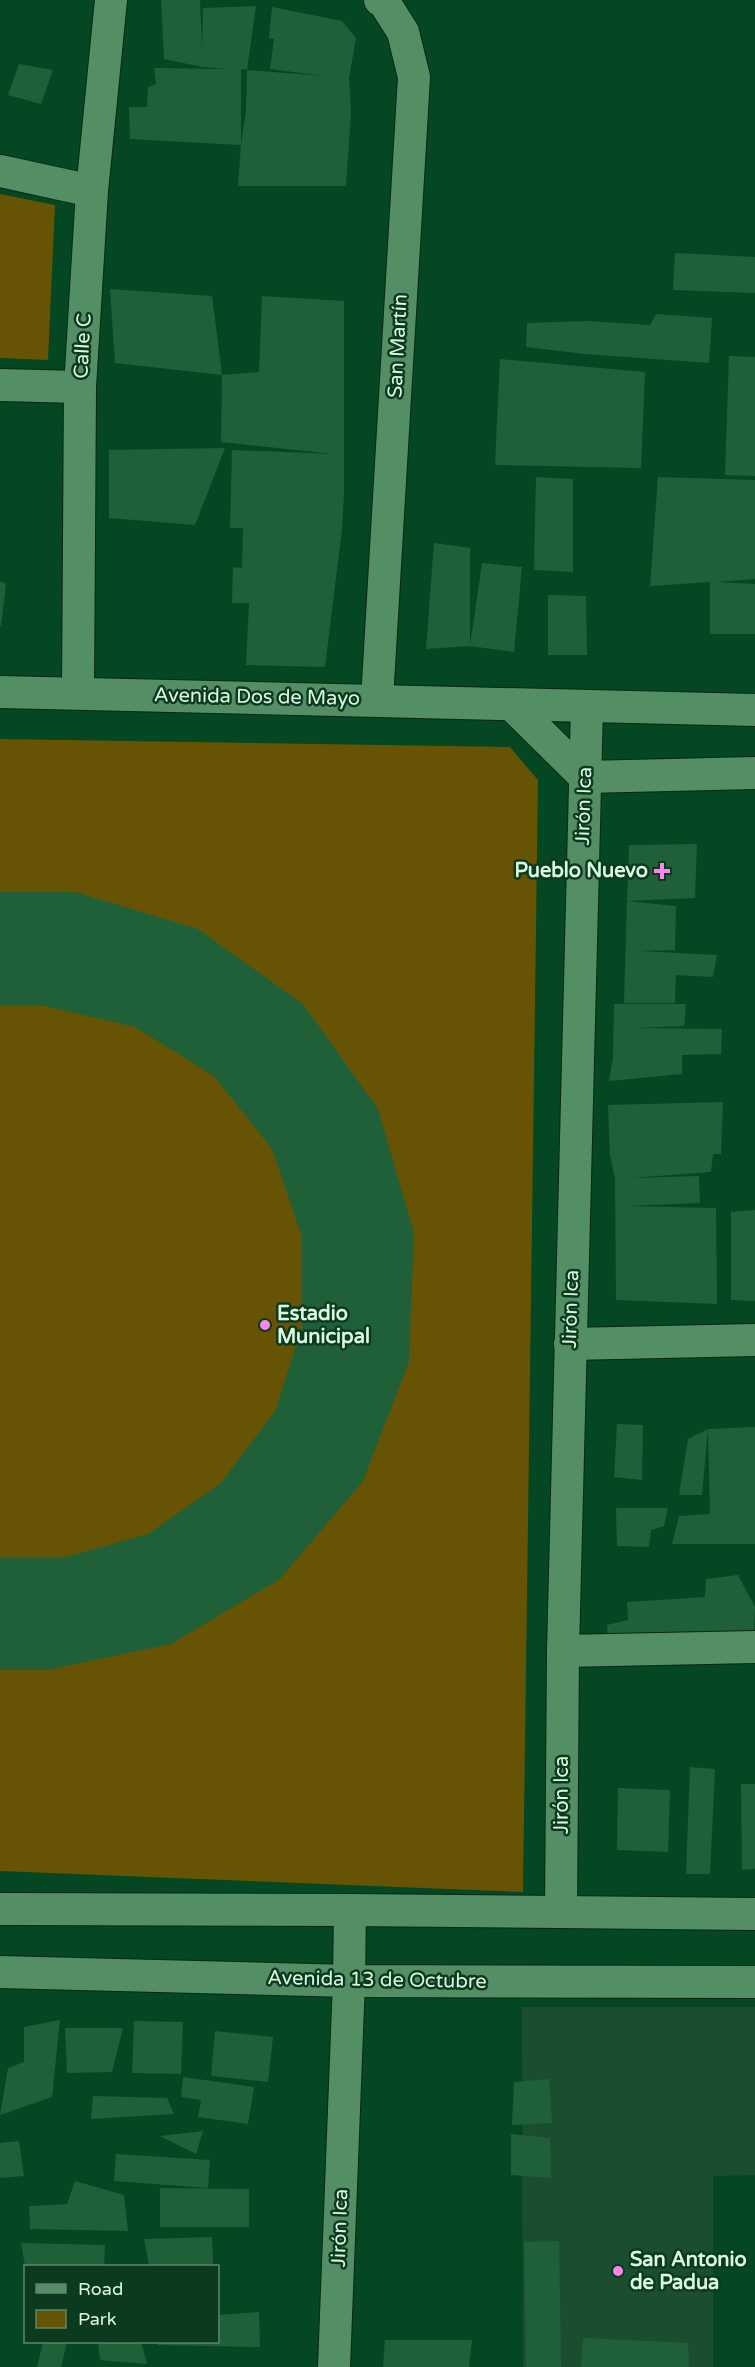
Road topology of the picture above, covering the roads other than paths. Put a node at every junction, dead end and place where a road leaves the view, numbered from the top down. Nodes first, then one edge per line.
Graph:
1 (111, 0) edge
2 (380, 0) edge
3 (0, 171) edge
4 (92, 191) junction
5 (0, 385) edge
6 (80, 387) junction
7 (0, 692) edge
8 (78, 692) junction
9 (377, 700) junction
10 (513, 705) junction
11 (587, 707) junction
12 (755, 710) edge
13 (755, 773) edge
14 (585, 777) junction
15 (755, 1340) edge
16 (570, 1344) junction
17 (755, 1647) edge
18 (563, 1651) junction
19 (0, 1909) edge
20 (350, 1910) junction
21 (561, 1912) junction
22 (755, 1914) edge
23 (0, 1972) edge
24 (350, 1982) junction
25 (755, 1982) edge
26 (334, 2367) edge

1 - 4 street, Calle C
2 - 9 street, San Martín
3 - 4 street
4 - 6 street, Calle C
5 - 6 street
6 - 8 street, Calle C
7 - 8 street, Avenida Dos de Mayo
8 - 9 street, Avenida Dos de Mayo
9 - 10 street, Avenida Dos de Mayo
10 - 11 street, Avenida Dos de Mayo
10 - 14 street
11 - 12 street, Avenida Dos de Mayo
11 - 14 street, Jirón Ica
13 - 14 street
14 - 16 street, Jirón Ica
15 - 16 street
16 - 18 street, Jirón Ica
17 - 18 street
18 - 21 street, Jirón Ica
19 - 20 street
20 - 21 street
20 - 24 street, Jirón Ica
21 - 22 street
23 - 24 street, Avenida 13 de Octubre
24 - 25 street, Avenida 13 de Octubre
24 - 26 street, Jirón Ica

